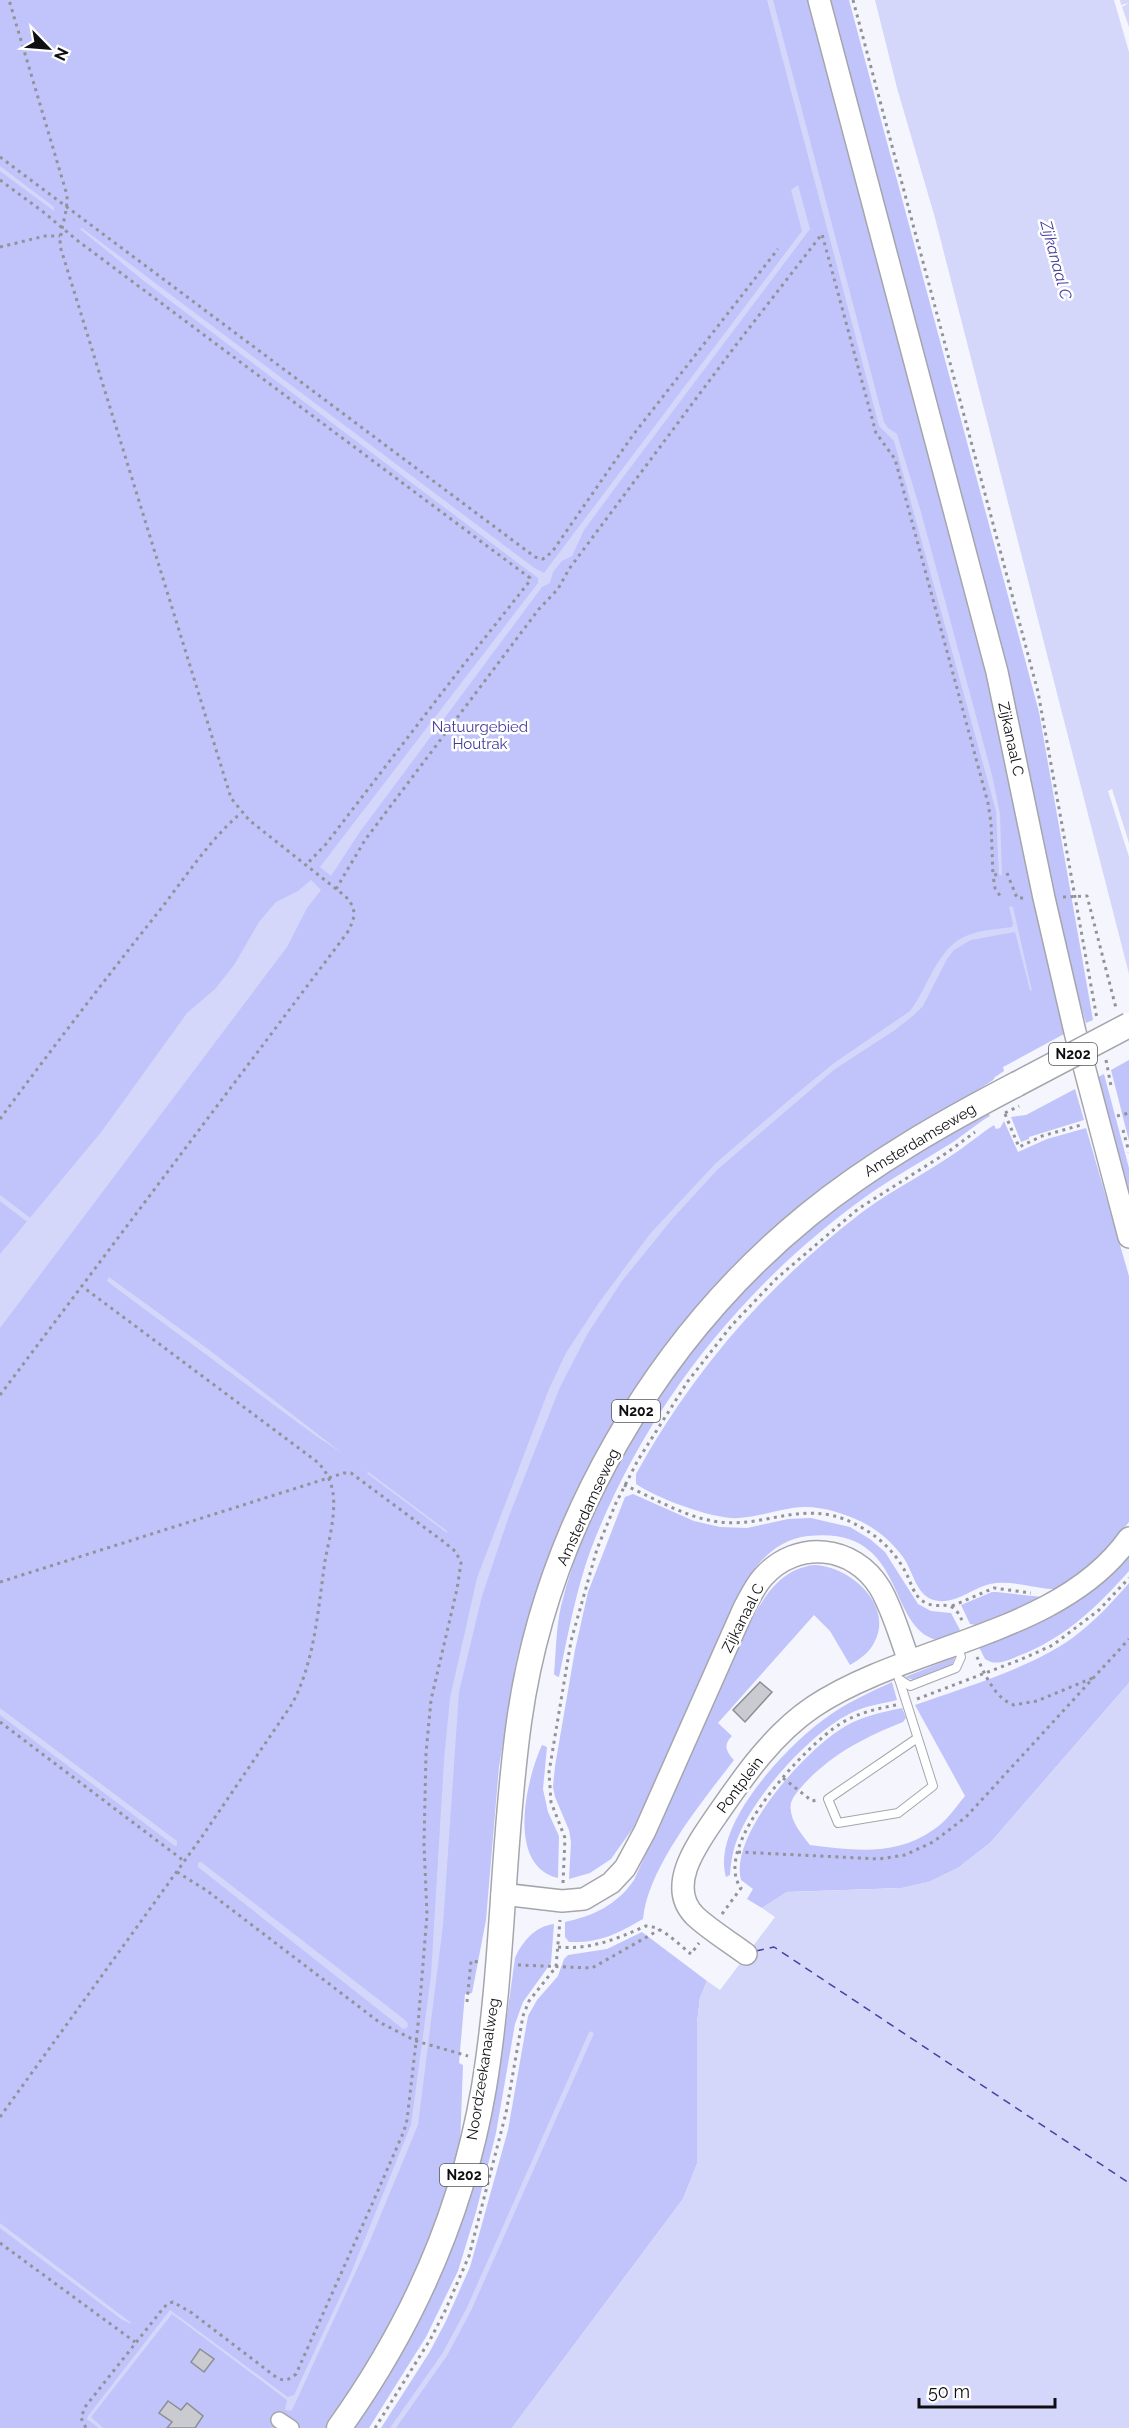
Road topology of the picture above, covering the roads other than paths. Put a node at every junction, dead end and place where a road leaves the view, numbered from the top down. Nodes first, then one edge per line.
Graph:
1 (819, 0) edge
2 (1123, 1018) edge
3 (1129, 1237) edge
4 (1129, 1538) edge
5 (963, 1642) junction
6 (909, 1661) junction
7 (916, 1739) junction
8 (502, 1894) junction
9 (746, 1954) dead end
10 (339, 2428) edge

1 - 3 street, Zijkanaal C
2 - 8 main road, Amsterdamseweg / N202, bridge
4 - 5 street
5 - 6 street
5 - 7 lane
6 - 8 street, Zijkanaal C
6 - 9 street, Pontplein
7 - 7 lane
8 - 10 main road, Noordzeekanaalweg / N202

